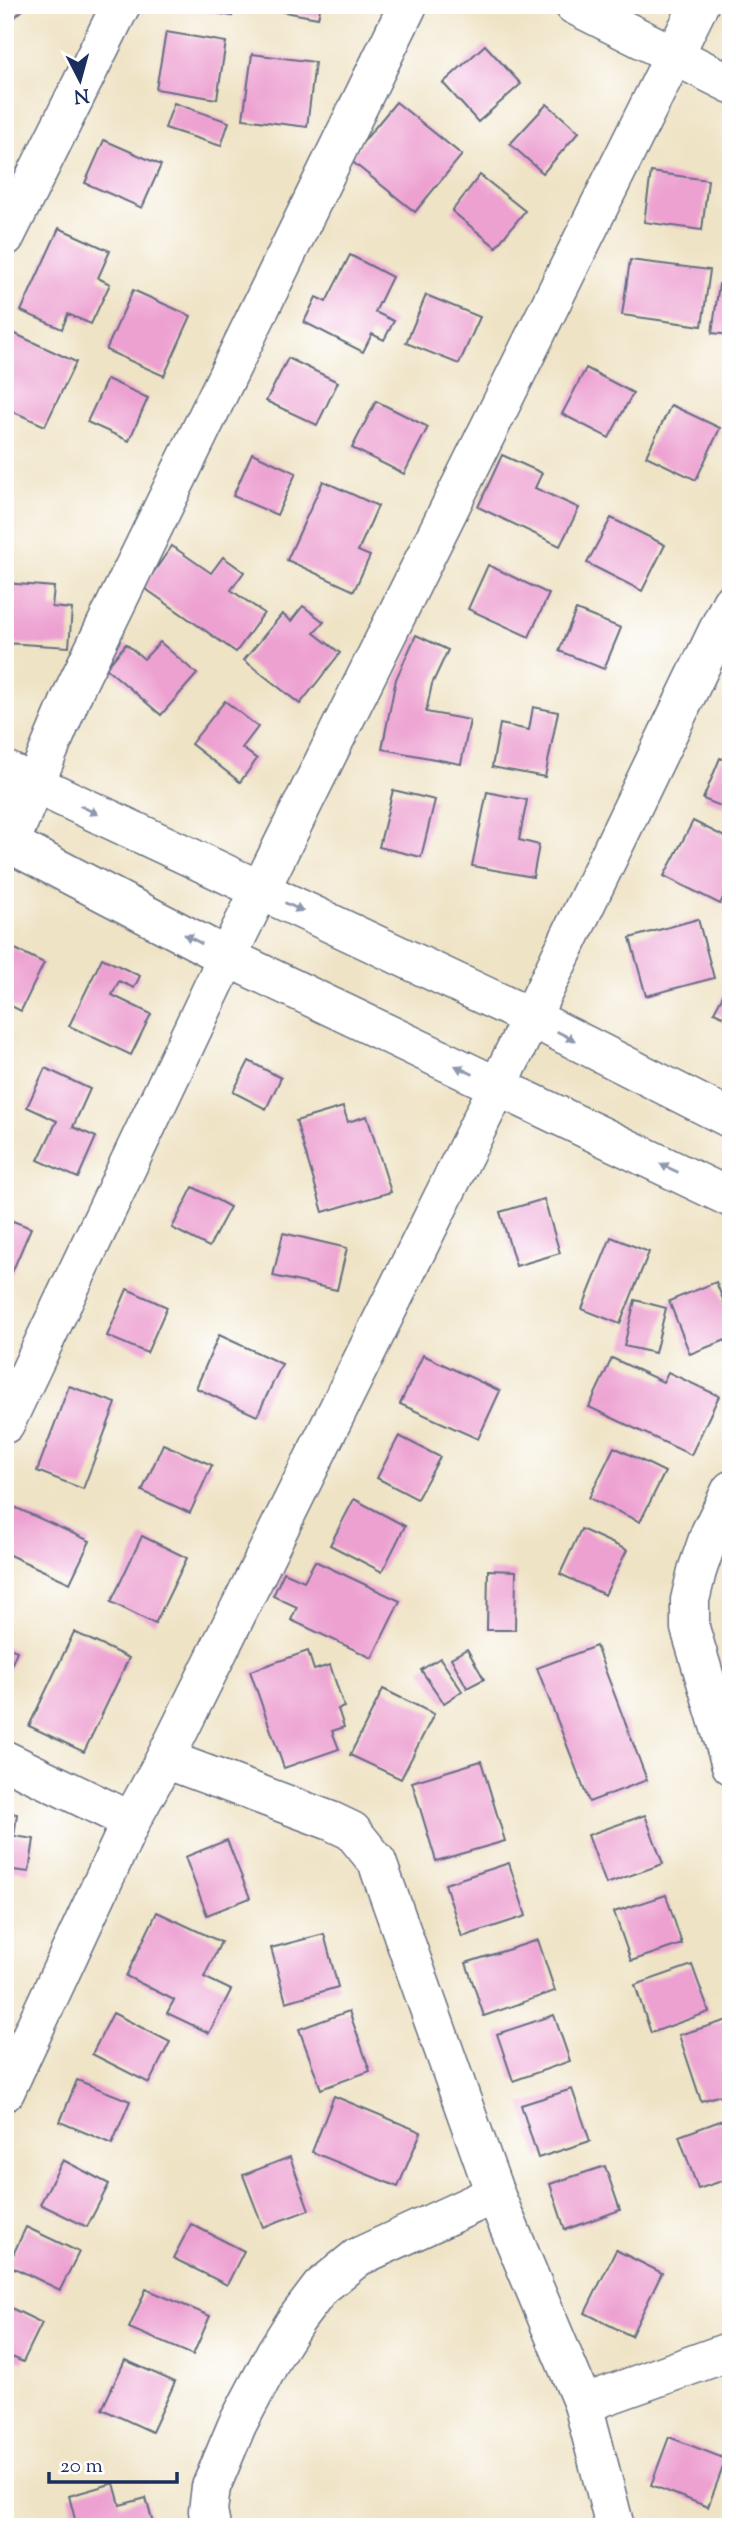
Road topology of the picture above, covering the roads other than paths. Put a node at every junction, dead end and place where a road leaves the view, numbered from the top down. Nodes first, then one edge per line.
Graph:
1 (121, 5) edge
2 (408, 5) edge
3 (574, 5) edge
4 (699, 5) edge
5 (675, 56) junction
6 (731, 83) edge
7 (5, 237) edge
8 (731, 603) edge
9 (20, 776) edge
10 (8, 842) edge
11 (260, 891) junction
12 (227, 957) junction
13 (530, 1017) junction
14 (498, 1086) junction
15 (731, 1119) edge
16 (731, 1198) edge
17 (5, 1424) edge
18 (731, 1490) edge
19 (165, 1759) junction
20 (5, 1760) edge
21 (731, 1765) edge
22 (131, 1821) junction
23 (5, 2092) edge
24 (495, 2194) junction
25 (731, 2351) edge
26 (583, 2404) junction
27 (211, 2527) edge
28 (615, 2527) edge

1 - 7 street
2 - 9 street
3 - 5 street
4 - 5 street
5 - 6 street
5 - 11 street
8 - 13 street
9 - 10 street
9 -> 11 street
12 -> 10 street
11 - 12 street
11 -> 13 street
14 -> 12 street
12 - 17 street
13 - 14 street
13 -> 15 street
16 -> 14 street
14 - 19 street
18 - 21 street
19 - 22 street
19 - 24 street
20 - 22 street
22 - 23 street
24 - 26 street
24 - 27 street
25 - 26 street
26 - 28 street

